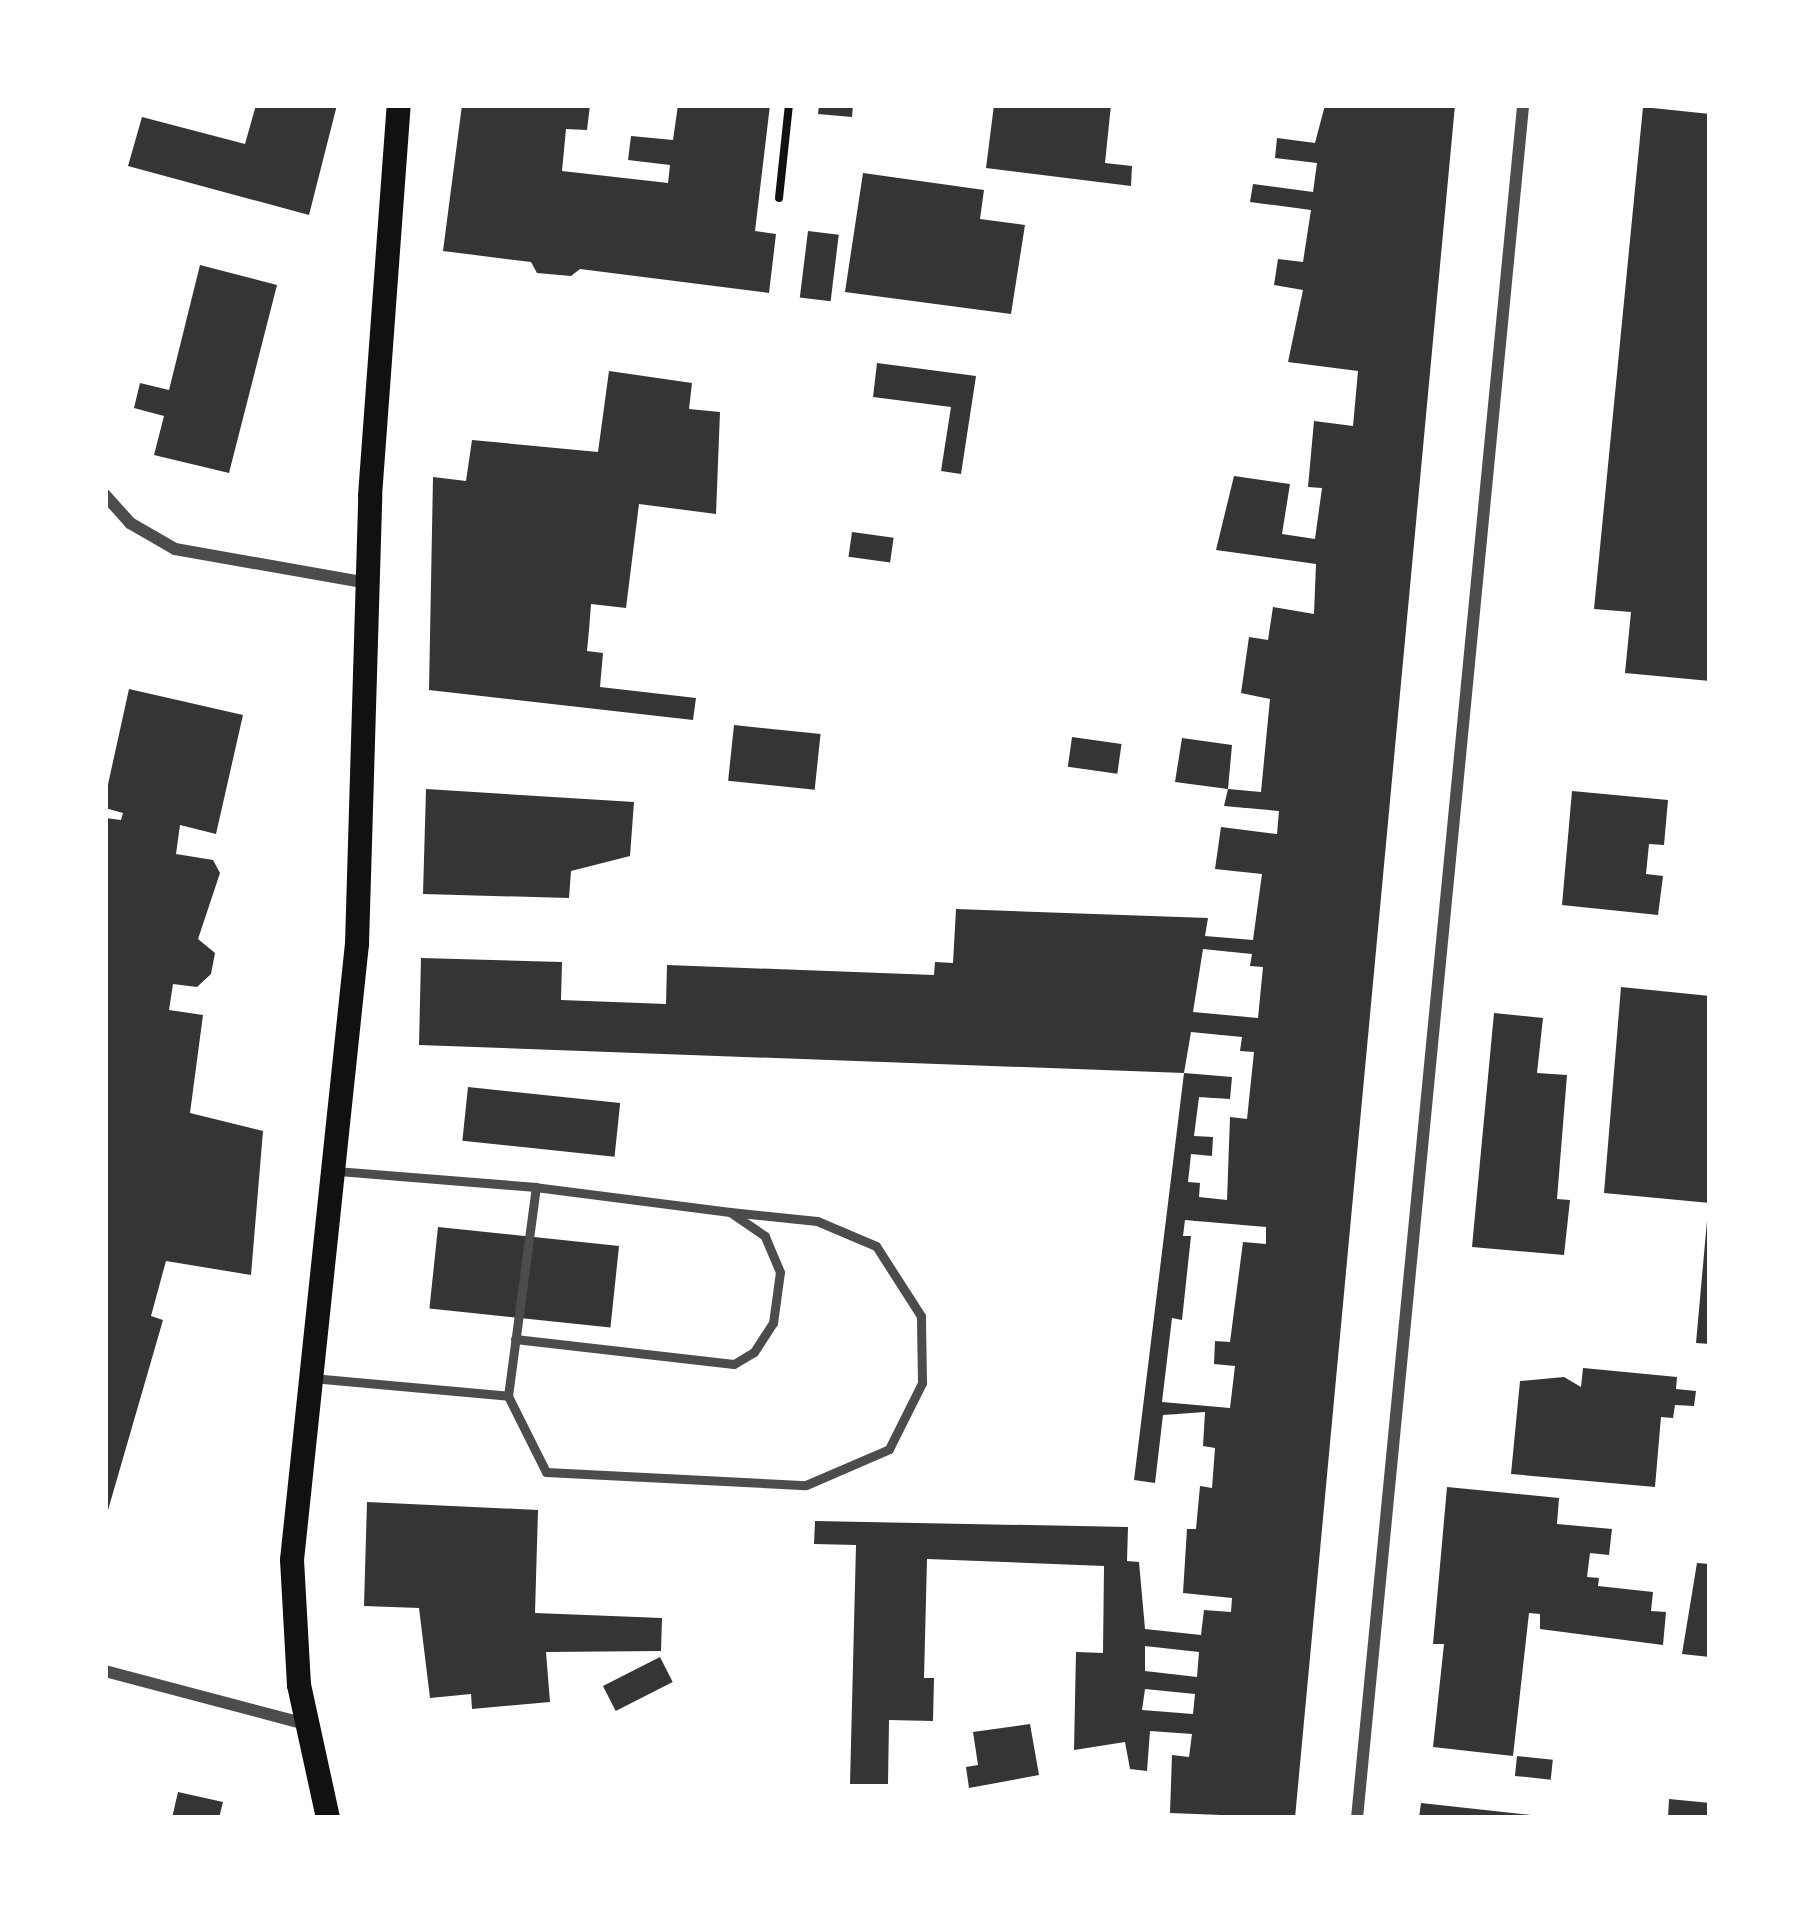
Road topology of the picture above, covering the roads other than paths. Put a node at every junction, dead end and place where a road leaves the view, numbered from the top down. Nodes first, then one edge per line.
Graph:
1 (399, 105) edge
2 (1523, 105) edge
3 (105, 495) edge
4 (367, 583) junction
5 (336, 1171) junction
6 (536, 1186) junction
7 (730, 1212) junction
8 (515, 1339) junction
9 (311, 1378) junction
10 (508, 1396) junction
11 (105, 1671) edge
12 (306, 1724) junction
13 (328, 1818) edge
14 (1358, 1818) edge

1 - 4 main road
2 - 14 street
3 - 4 street
4 - 5 main road
5 - 6 lane
5 - 9 main road
6 - 7 lane
6 - 8 lane
7 - 8 lane
7 - 10 lane
8 - 10 lane
9 - 10 lane
9 - 12 main road
11 - 12 street
12 - 13 main road

